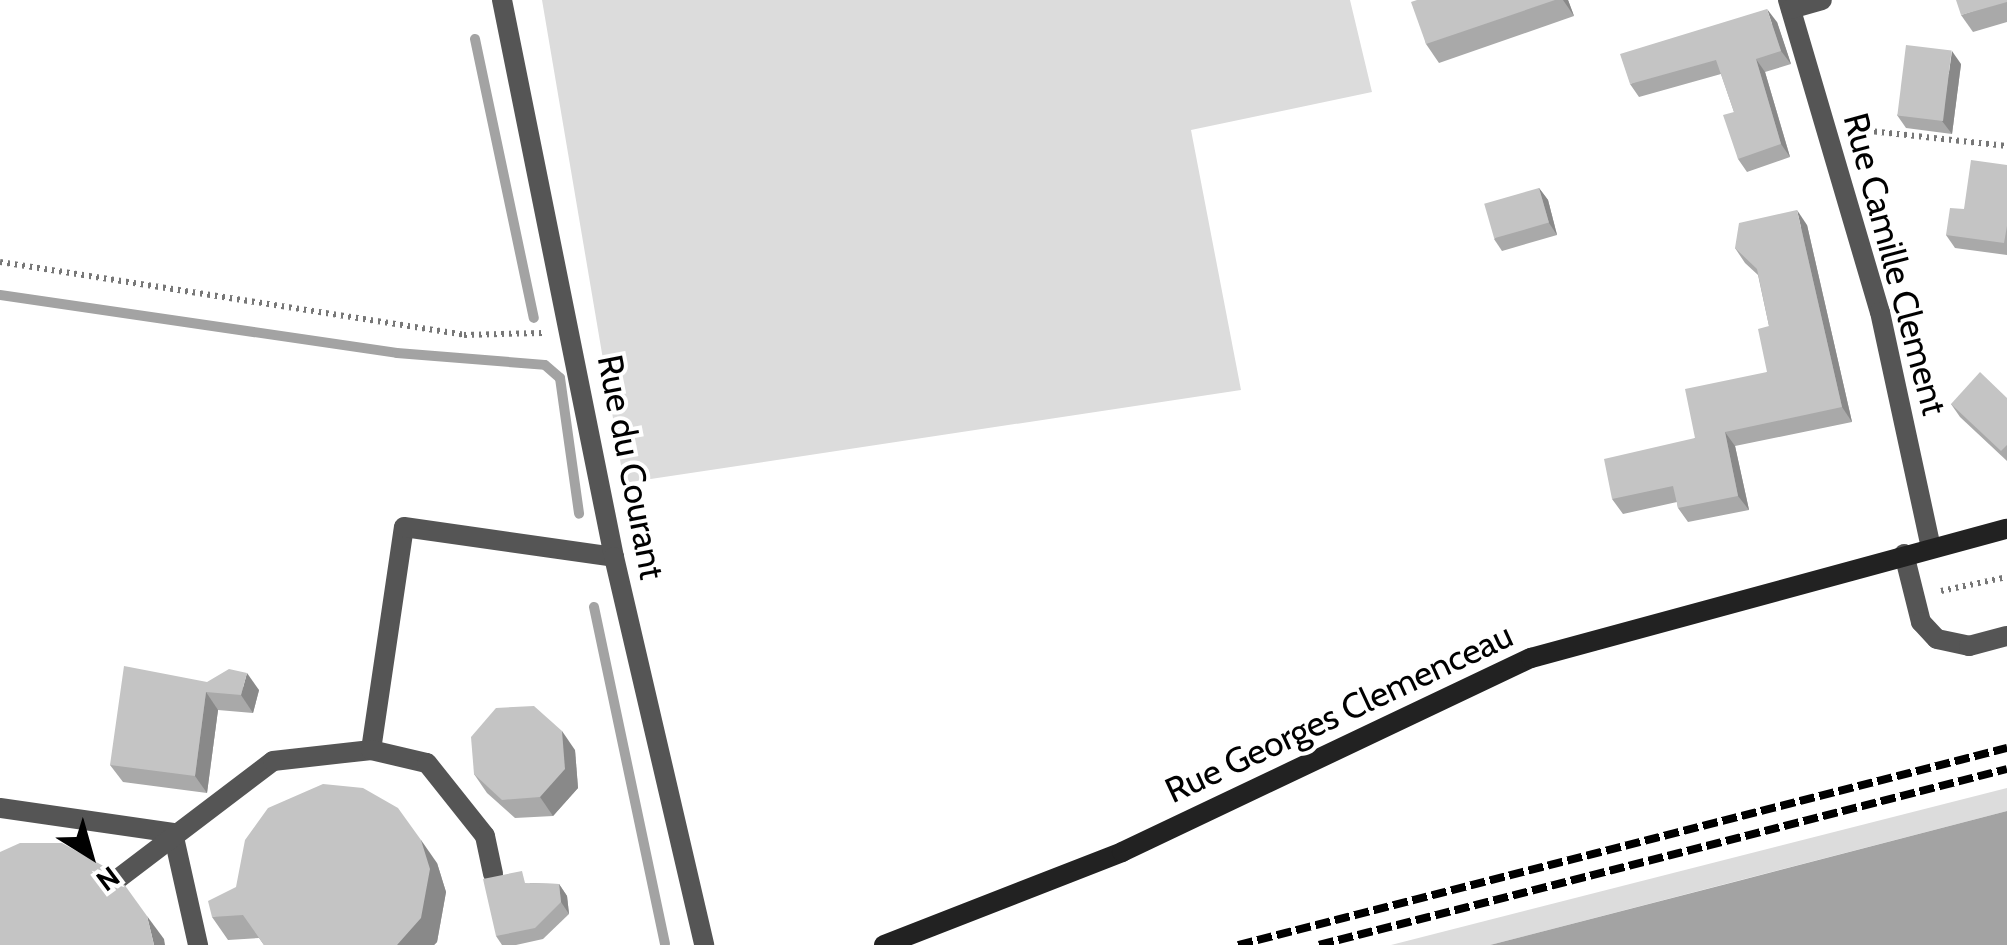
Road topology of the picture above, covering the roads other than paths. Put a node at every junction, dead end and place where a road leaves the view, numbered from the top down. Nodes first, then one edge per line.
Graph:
1 (502, 0) edge
2 (1822, 0) edge
3 (1789, 4) edge
4 (2007, 529) edge
5 (1930, 547) junction
6 (1904, 554) junction
7 (614, 557) junction
8 (2007, 636) edge
9 (371, 750) junction
10 (0, 808) edge
11 (173, 833) junction
12 (493, 874) edge
13 (118, 878) edge
14 (198, 945) edge
15 (704, 945) edge
16 (884, 945) edge

1 - 7 street, Rue du Courant
2 - 3 street
3 - 5 street, Rue Camille Clement
4 - 5 street, Rue Georges Clemenceau
5 - 6 street, Rue Georges Clemenceau
6 - 8 street
6 - 16 street, Rue Georges Clemenceau
7 - 9 street
7 - 15 street, Rue du Courant
9 - 11 street
9 - 12 street
10 - 11 street
11 - 13 street
11 - 14 street

